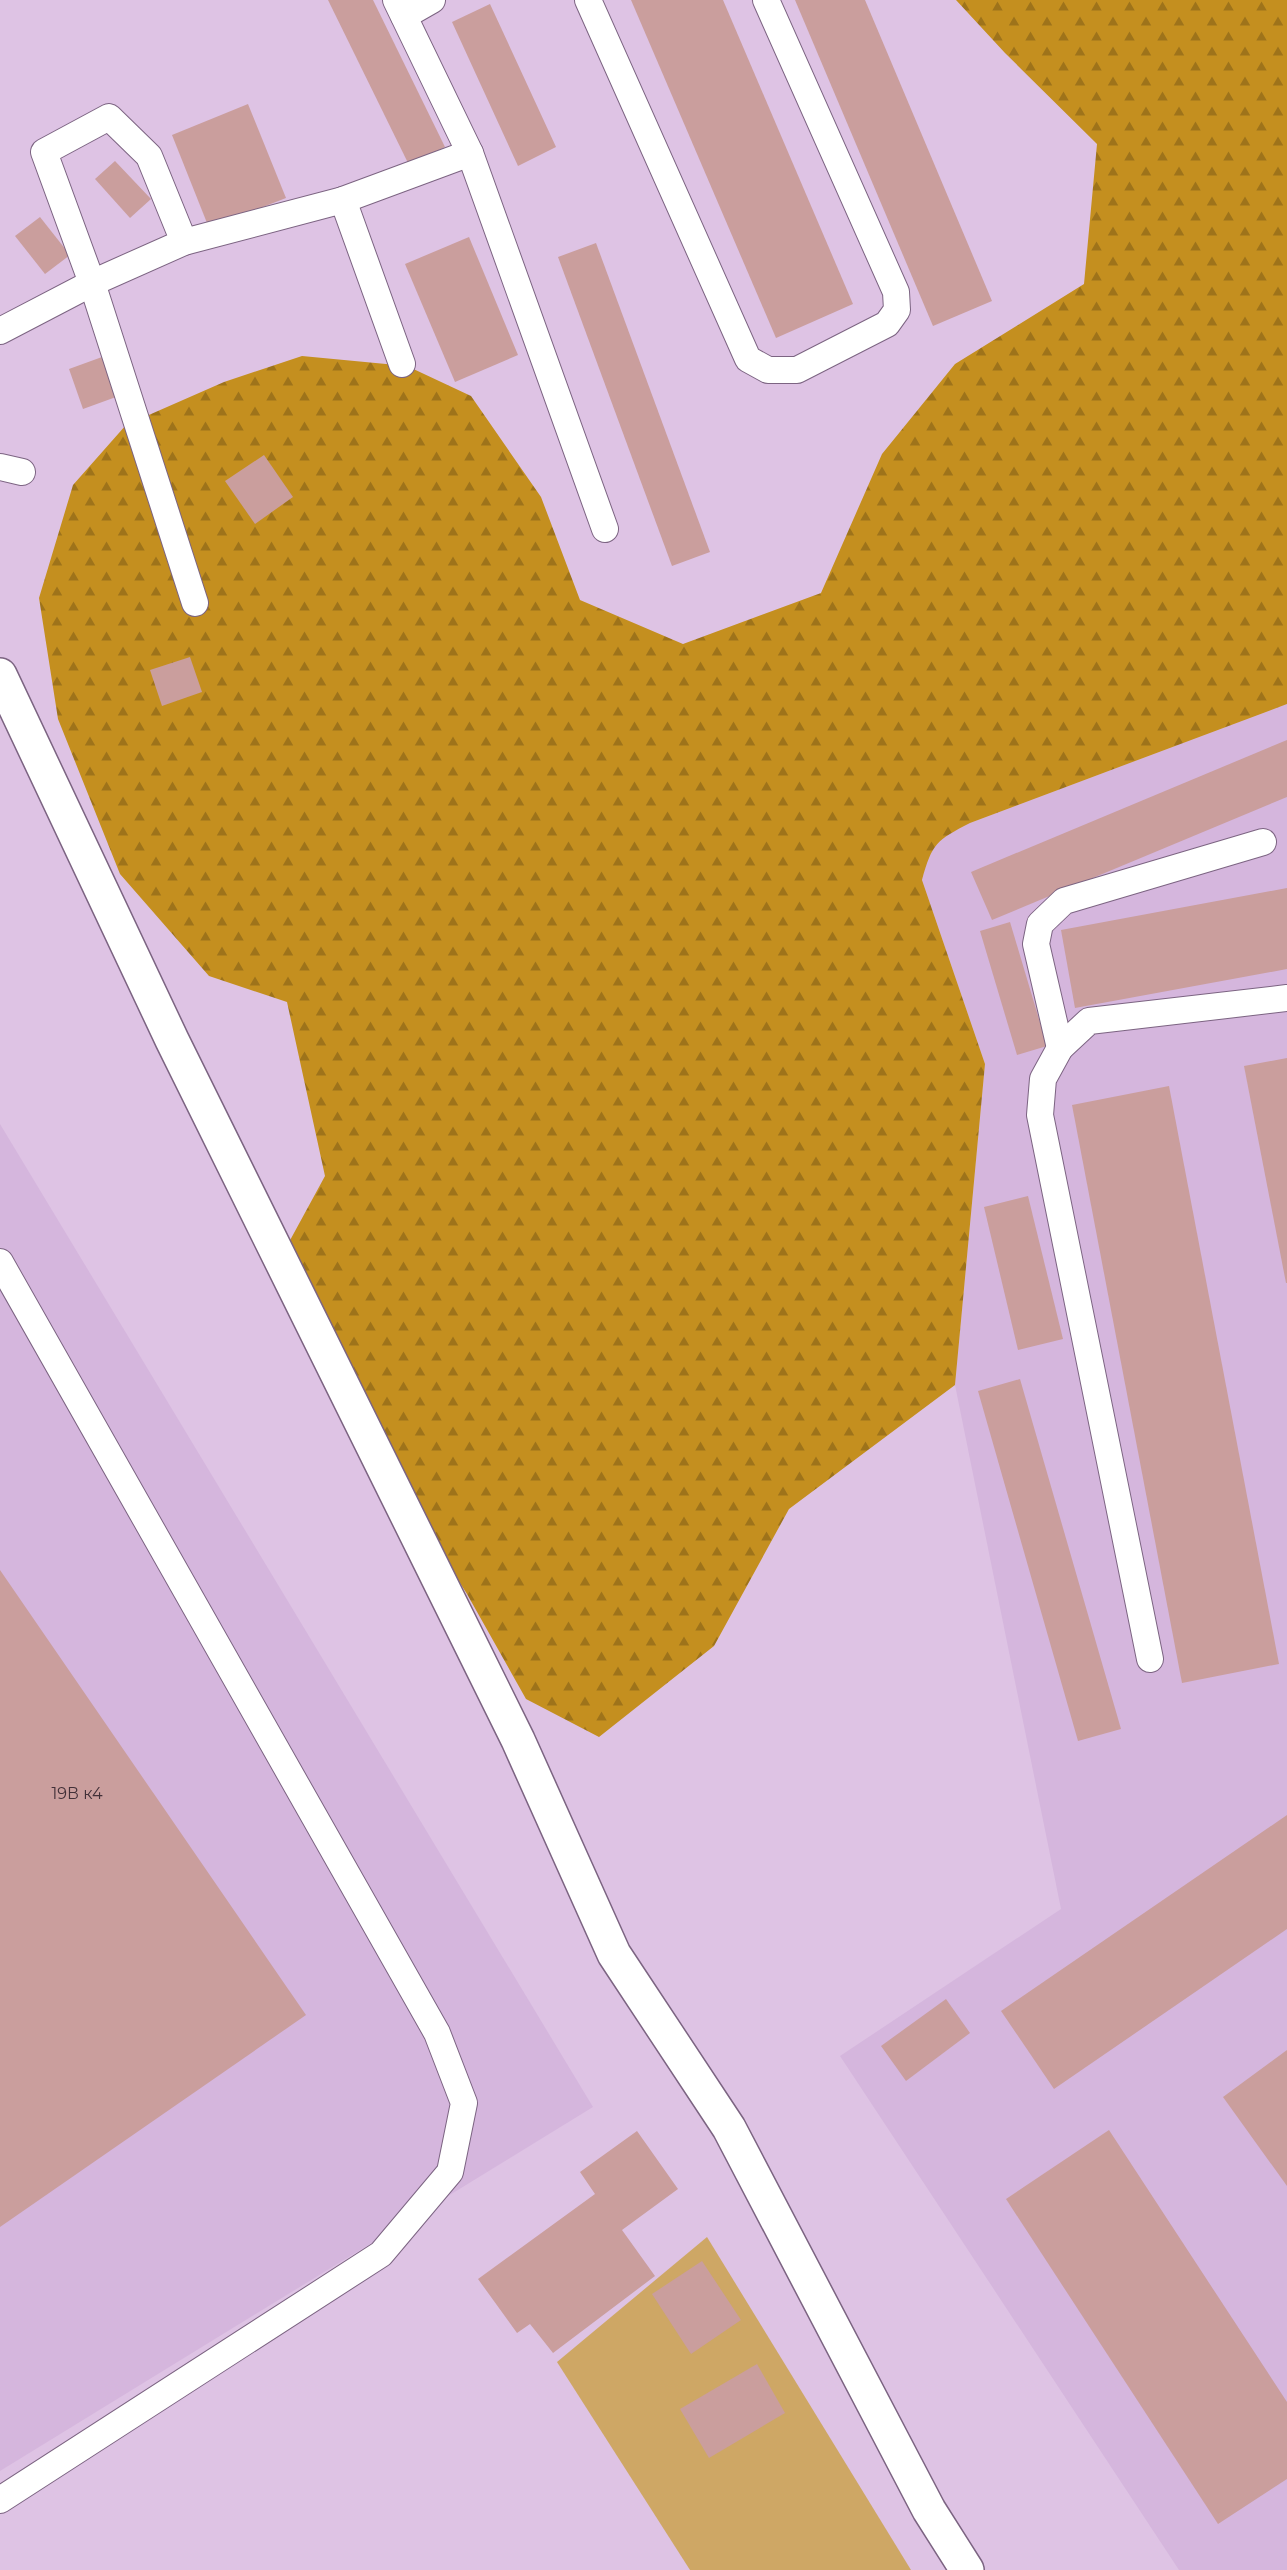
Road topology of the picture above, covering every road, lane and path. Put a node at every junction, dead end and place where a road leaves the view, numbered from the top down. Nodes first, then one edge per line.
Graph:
1 (432, 0) edge
2 (588, 0) edge
3 (766, 0) edge
4 (400, 8) edge
5 (471, 153) junction
6 (344, 200) junction
7 (184, 242) junction
8 (92, 283) junction
9 (0, 331) edge
10 (402, 364) dead end
11 (605, 529) dead end
12 (195, 603) dead end
13 (0, 675) edge
14 (1263, 842) dead end
15 (1287, 998) edge
16 (1060, 1048) junction
17 (0, 1262) edge
18 (1150, 1659) dead end
19 (0, 2500) edge
20 (967, 2570) edge

1 - 4 lane
2 - 3 lane
4 - 5 lane
5 - 6 lane
5 - 11 lane
6 - 7 lane
6 - 10 lane
7 - 8 lane
7 - 8 lane
8 - 9 lane
8 - 12 lane
13 - 20 street
14 - 16 lane
15 - 16 lane
16 - 18 lane
17 - 19 lane

